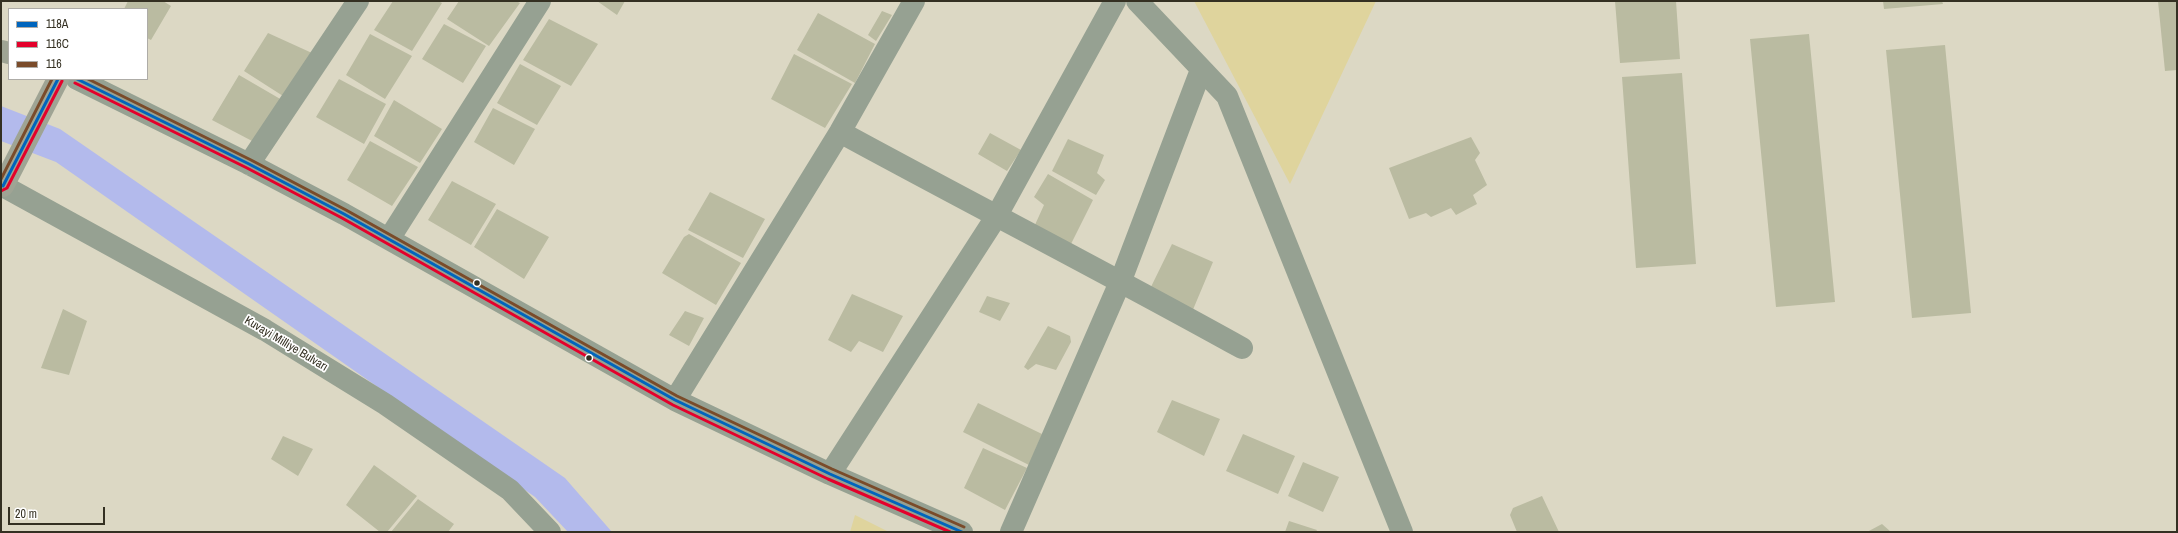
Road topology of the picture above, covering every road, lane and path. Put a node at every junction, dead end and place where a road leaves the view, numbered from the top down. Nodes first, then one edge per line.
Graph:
1 (358, 1) edge
2 (540, 1) edge
3 (914, 1) edge
4 (1115, 1) edge
5 (1137, 1) edge
6 (1201, 70) junction
7 (58, 80) edge
8 (79, 80) edge
9 (840, 132) junction
10 (249, 164) junction
11 (2, 185) edge
12 (996, 217) junction
13 (389, 239) junction
14 (1121, 280) junction
15 (1242, 348) dead end
16 (675, 400) junction
17 (830, 474) junction
18 (550, 532) edge
19 (962, 532) edge
20 (1011, 532) edge
21 (1402, 532) edge

1 - 10 street
2 - 13 street
3 - 9 street
4 - 12 street
5 - 6 street
6 - 14 street
6 - 21 street
7 - 11 main road
8 - 10 street
9 - 12 street
9 - 16 street
10 - 13 street
11 - 18 street, Kuvayi Milliye Bulvarı
12 - 14 street
12 - 17 street
13 - 16 street
14 - 15 street
14 - 20 street
16 - 17 street
17 - 19 street

